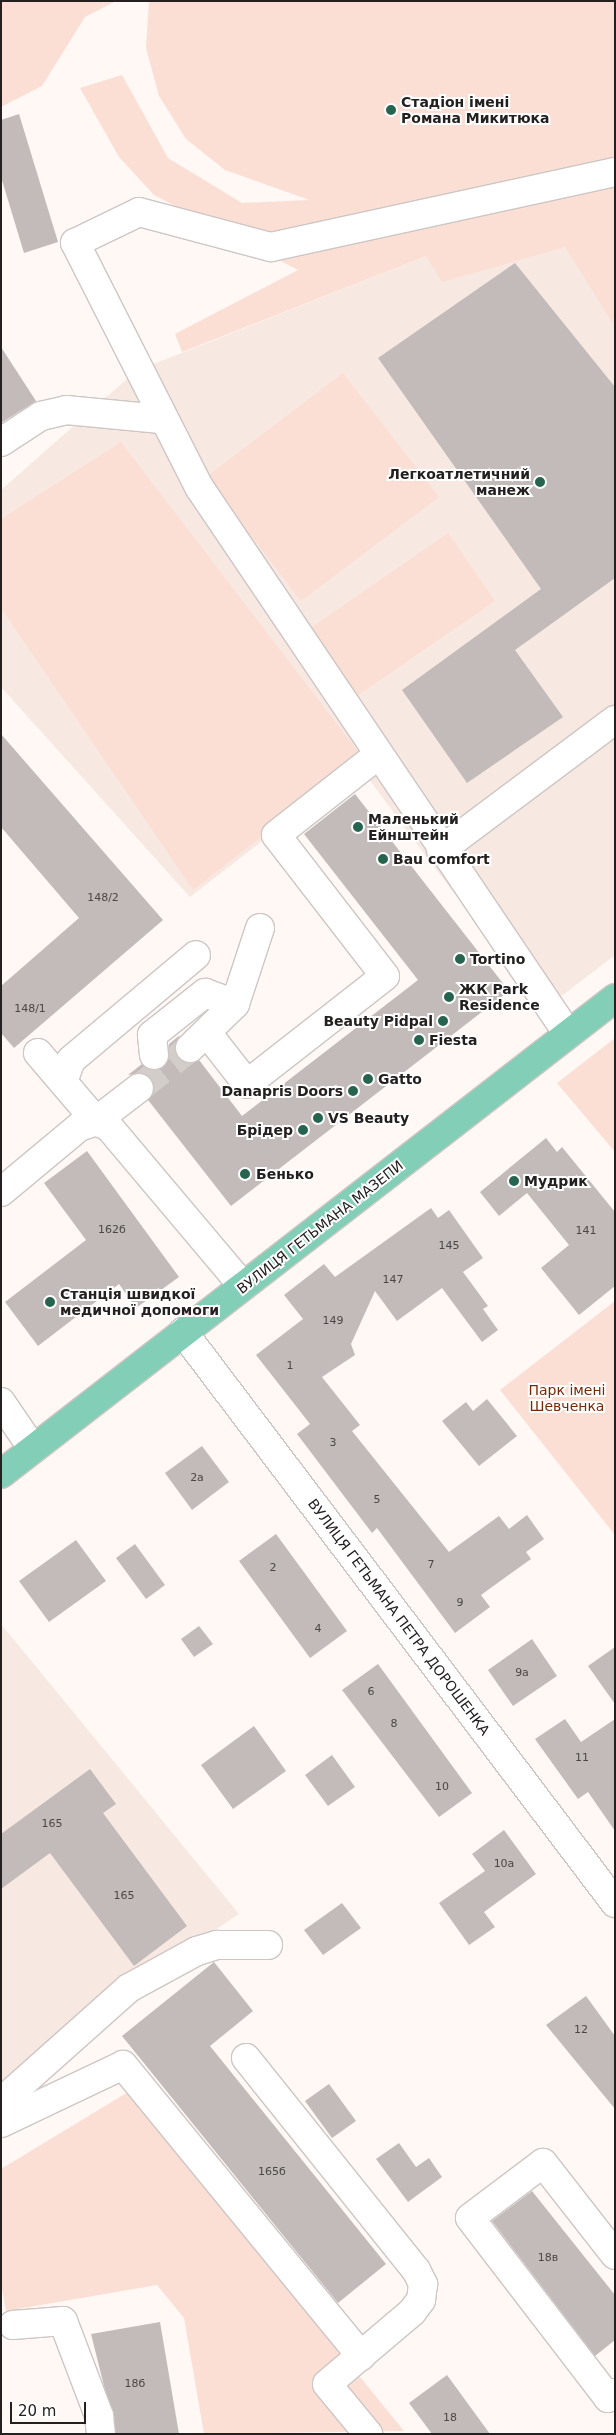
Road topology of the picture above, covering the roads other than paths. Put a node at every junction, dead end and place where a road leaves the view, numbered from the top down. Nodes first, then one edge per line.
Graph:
1 (615, 172) edge
2 (160, 419) junction
3 (1, 442) edge
4 (615, 720) edge
5 (378, 755) junction
6 (441, 850) junction
7 (260, 928) dead end
8 (196, 955) dead end
9 (615, 998) edge
10 (234, 1004) junction
11 (568, 1034) junction
12 (38, 1053) dead end
13 (154, 1055) dead end
14 (63, 1082) junction
15 (139, 1088) tunnel mouth
16 (96, 1121) junction
17 (1, 1192) edge
18 (243, 1286) junction
19 (183, 1332) junction
20 (1, 1402) edge
21 (32, 1449) junction
22 (1, 1474) edge
23 (615, 1903) edge
24 (268, 1945) dead end
25 (246, 2058) dead end
26 (1, 2102) edge
27 (1, 2123) edge
28 (615, 2255) edge
29 (13, 2325) dead end
30 (361, 2356) junction
31 (613, 2399) edge
32 (101, 2434) edge
33 (368, 2434) edge

1 - 2 street
2 - 3 street
2 - 5 street
4 - 6 street
5 - 6 street
5 - 10 street
6 - 11 street
7 - 10 street
8 - 14 street
9 - 11 main road, ВУЛИЦЯ ГЕТЬМАНА МАЗЕПИ
10 - 13 street
11 - 18 main road, ВУЛИЦЯ ГЕТЬМАНА МАЗЕПИ
12 - 14 street
14 - 16 street
15 - 16 street
16 - 17 street
16 - 18 street
18 - 19 main road, ВУЛИЦЯ ГЕТЬМАНА МАЗЕПИ
19 - 21 main road, ВУЛИЦЯ ГЕТЬМАНА МАЗЕПИ
19 - 23 street, ВУЛИЦЯ ГЕТЬМАНА ПЕТРА ДОРОШЕНКА
20 - 21 street
21 - 22 main road, ВУЛИЦЯ ГЕТЬМАНА МАЗЕПИ
24 - 26 street
25 - 30 street
27 - 30 street
28 - 31 street
29 - 32 street
30 - 33 street

